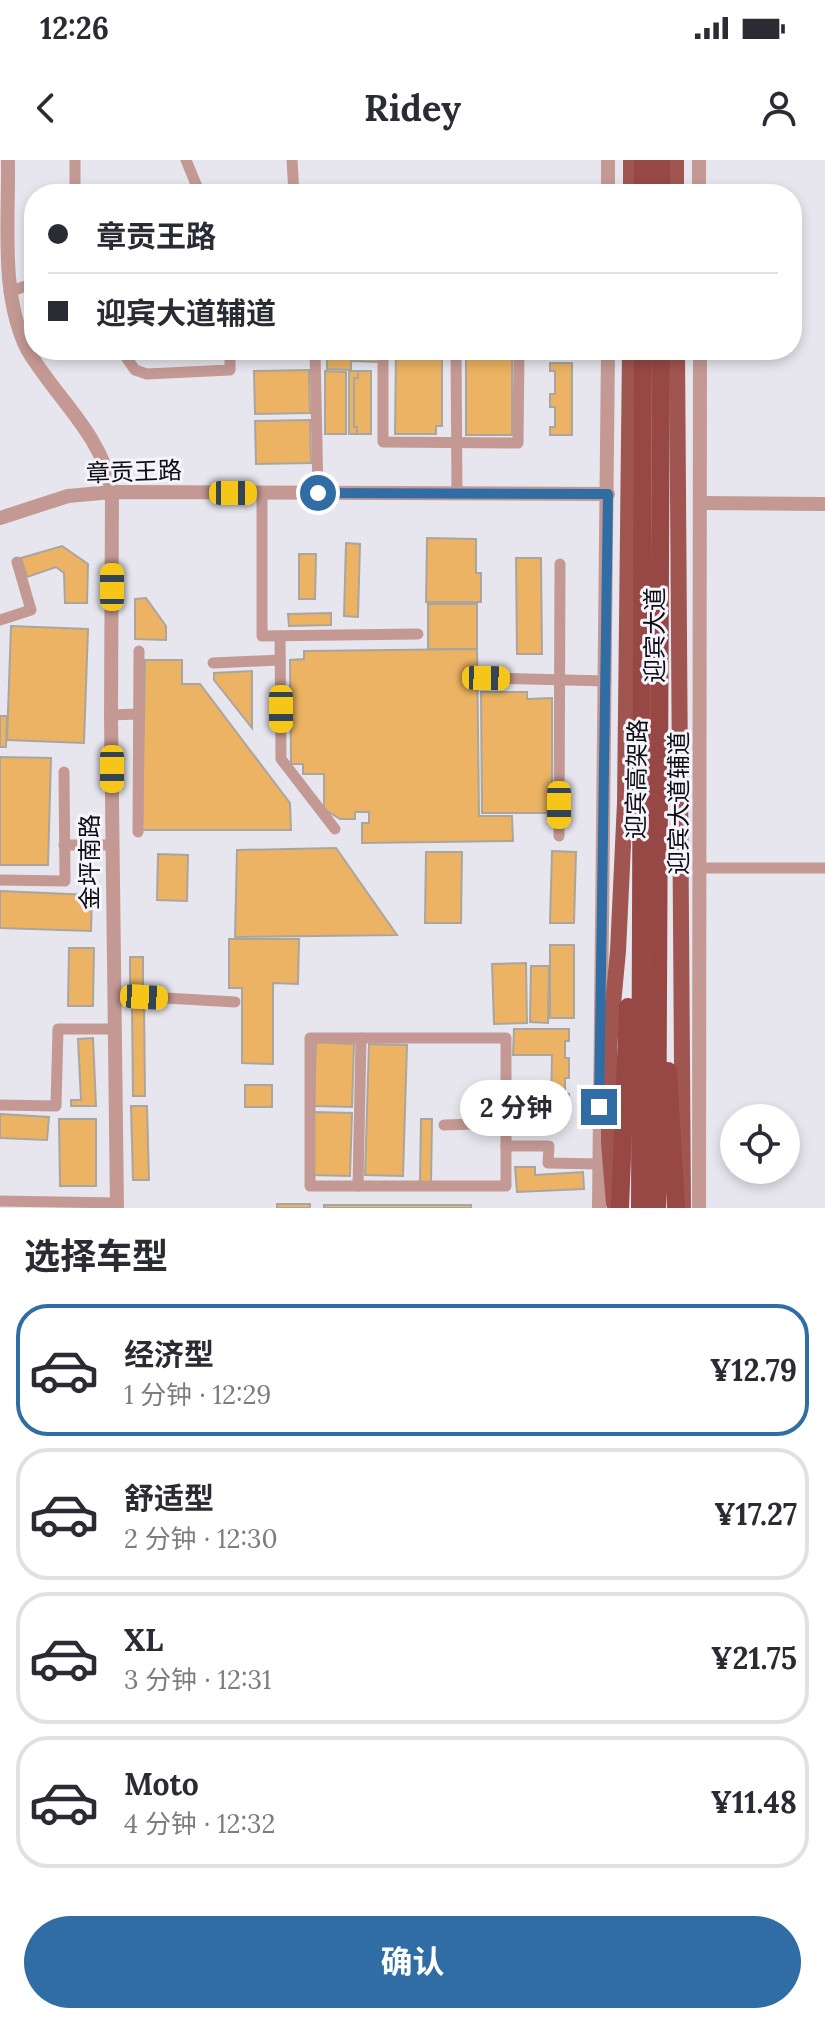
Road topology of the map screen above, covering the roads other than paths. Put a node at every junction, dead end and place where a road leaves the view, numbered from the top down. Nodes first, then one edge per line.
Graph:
1 (8, 160) edge
2 (75, 160) edge
3 (186, 160) edge
4 (292, 160) edge
5 (608, 160) edge
6 (631, 160) edge
7 (643, 160) edge
8 (661, 160) edge
9 (676, 160) edge
10 (699, 160) edge
11 (75, 184) edge
12 (196, 184) edge
13 (293, 184) edge
14 (608, 184) edge
15 (631, 184) edge
16 (643, 184) edge
17 (661, 184) edge
18 (676, 184) edge
19 (699, 184) edge
20 (24, 287) edge
21 (9, 292) junction
22 (24, 342) edge
23 (34, 360) edge
24 (128, 360) edge
25 (230, 360) edge
26 (315, 360) edge
27 (383, 360) edge
28 (456, 360) edge
29 (519, 360) edge
30 (608, 360) edge
31 (630, 360) edge
32 (643, 360) edge
33 (661, 360) edge
34 (677, 360) edge
35 (700, 360) edge
36 (457, 443) junction
37 (112, 492) junction
38 (262, 493) junction
39 (318, 493) junction
40 (457, 494) junction
41 (608, 494) junction
42 (701, 503) junction
43 (825, 504) edge
44 (0, 518) edge
45 (17, 562) dead end
46 (560, 564) dead end
47 (0, 620) edge
48 (418, 634) dead end
49 (280, 636) junction
50 (139, 651) dead end
51 (280, 660) junction
52 (213, 663) dead end
53 (486, 678) dead end
54 (560, 680) junction
55 (606, 681) junction
56 (138, 714) junction
57 (111, 715) junction
58 (64, 772) dead end
59 (661, 808) junction
60 (640, 809) junction
61 (335, 829) dead end
62 (138, 832) dead end
63 (559, 836) dead end
64 (64, 845) junction
65 (112, 845) junction
66 (701, 868) junction
67 (825, 868) edge
68 (0, 880) edge
69 (113, 995) junction
70 (235, 1002) dead end
71 (114, 1029) junction
72 (361, 1038) junction
73 (0, 1105) edge
74 (506, 1123) junction
75 (444, 1125) dead end
76 (506, 1146) junction
77 (599, 1164) junction
78 (358, 1186) junction
79 (0, 1201) edge
80 (117, 1205) edge
81 (599, 1208) edge
82 (617, 1208) edge
83 (640, 1208) edge
84 (657, 1208) edge
85 (676, 1208) edge
86 (683, 1208) edge
87 (699, 1208) edge

1 - 21 street, 金坪南路
2 - 11 street
3 - 12 street
4 - 13 street
5 - 14 street
6 - 15 main road
7 - 16 highway
8 - 17 highway
9 - 18 main road
10 - 19 street
20 - 21 street
21 - 22 street, 金坪南路
23 - 37 street, 金坪南路
24 - 25 street
26 - 39 street
27 - 36 street
28 - 36 street
29 - 36 street
30 - 41 street
31 - 82 main road, 迎宾大道
32 - 60 highway, 迎宾高架路
33 - 59 highway, 迎宾高架路
34 - 86 main road, 迎宾大道
35 - 42 street, 迎宾大道辅道
36 - 40 street
37 - 38 street, 章贡王路
37 - 44 street, 章贡王路
37 - 57 street, 金坪南路
38 - 39 street, 章贡王路
38 - 49 street
39 - 40 street, 章贡王路
40 - 41 street, 章贡王路
41 - 55 street
42 - 43 street
42 - 66 street, 迎宾大道辅道
45 - 47 street
46 - 54 street
48 - 49 street
49 - 51 street
50 - 56 street
51 - 52 street
51 - 61 street
53 - 54 street
54 - 55 street
54 - 63 street
55 - 77 street
56 - 57 street
56 - 62 street
57 - 65 street, 金坪南路
58 - 64 street
59 - 84 highway, 迎宾高架路
59 - 85 highway
60 - 82 highway
60 - 83 highway, 迎宾高架路
64 - 65 street
64 - 68 street
65 - 69 street, 金坪南路
66 - 67 street
66 - 87 street, 迎宾大道辅道
69 - 70 street
69 - 71 street, 金坪南路
71 - 73 street
71 - 80 street, 金坪南路
72 - 74 street
72 - 78 street
72 - 78 street
74 - 75 street
74 - 76 street
76 - 77 street
76 - 78 street
77 - 81 street
79 - 80 street

